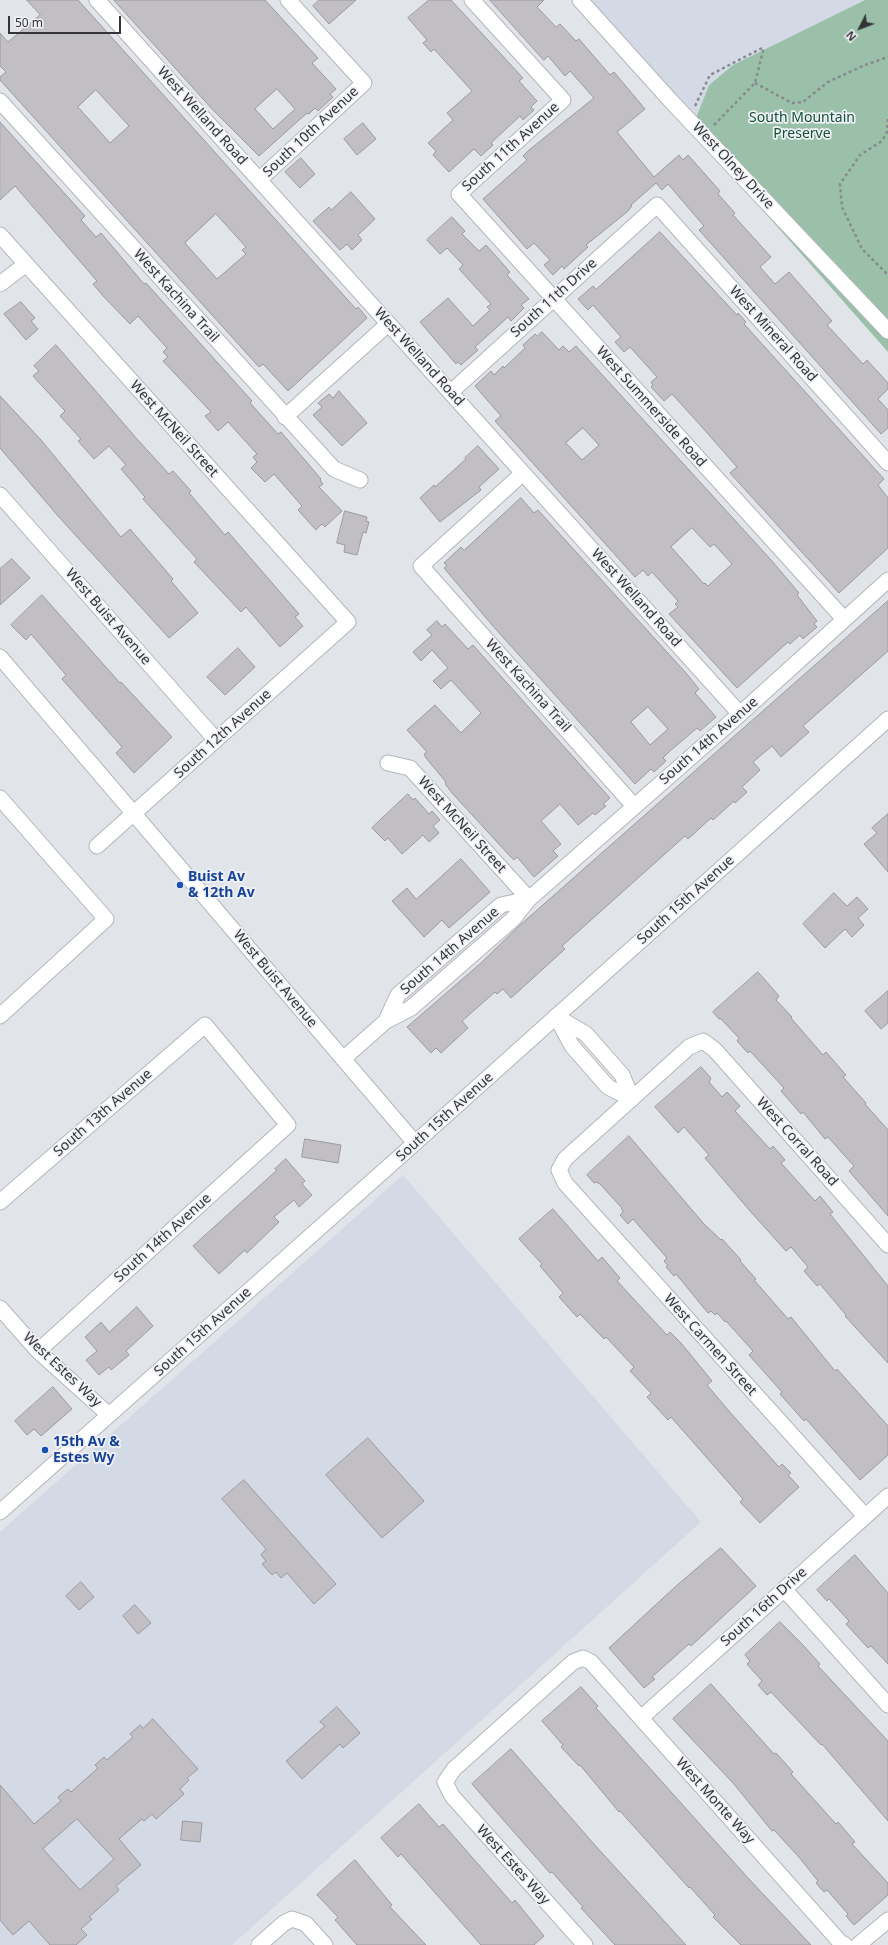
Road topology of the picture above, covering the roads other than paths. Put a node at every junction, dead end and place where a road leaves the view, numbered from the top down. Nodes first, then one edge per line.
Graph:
1 (97, 0) edge
2 (288, 0) edge
3 (472, 0) edge
4 (580, 0) edge
5 (0, 101) edge
6 (259, 180) junction
7 (458, 194) joint
8 (657, 205) joint
9 (0, 235) edge
10 (26, 264) junction
11 (0, 284) edge
12 (553, 299) junction
13 (388, 324) junction
14 (888, 331) edge
15 (451, 392) junction
16 (285, 417) junction
17 (888, 463) edge
18 (523, 473) junction
19 (360, 480) dead end
20 (0, 495) edge
21 (888, 580) edge
22 (844, 619) junction
23 (348, 622) joint
24 (0, 657) edge
25 (740, 714) junction
26 (888, 719) edge
27 (216, 740) junction
28 (388, 763) dead end
29 (0, 798) edge
30 (634, 806) junction
31 (134, 814) junction
32 (97, 846) dead end
33 (529, 899) junction
34 (415, 982) junction
35 (426, 994) junction
36 (0, 1016) edge
37 (556, 1016) junction
38 (386, 1020) junction
39 (605, 1056) junction
40 (343, 1059) junction
41 (592, 1068) junction
42 (632, 1099) junction
43 (288, 1125) joint
44 (415, 1143) junction
45 (0, 1202) edge
46 (888, 1245) edge
47 (0, 1308) edge
48 (38, 1351) junction
49 (110, 1415) junction
50 (888, 1496) edge
51 (0, 1512) edge
52 (865, 1516) junction
53 (784, 1589) junction
54 (888, 1705) edge
55 (641, 1718) junction
56 (445, 1782) joint
57 (888, 1920) edge
58 (259, 1945) edge
59 (325, 1945) edge
60 (585, 1945) edge
61 (845, 1945) edge
62 (858, 1945) edge

1 - 6 street, West Welland Road
2 - 6 street, South 10th Avenue
3 - 7 street, South 11th Avenue
4 - 14 street, West Olney Drive
5 - 16 street, West Kachina Trail
6 - 13 street, West Welland Road
7 - 12 street, West Summerside Road
8 - 12 street, South 11th Drive
8 - 17 street, West Mineral Road
9 - 10 street, West McNeil Street
10 - 11 street
10 - 23 street, West McNeil Street
12 - 15 street, South 11th Drive
12 - 22 street, West Summerside Road
13 - 15 street, West Welland Road
13 - 16 street
15 - 18 street, West Welland Road
16 - 19 street, West Kachina Trail
18 - 25 street, West Welland Road
18 - 30 street, West Kachina Trail
20 - 27 street, West Buist Avenue
21 - 22 street, South 14th Avenue
22 - 25 street, South 14th Avenue
23 - 27 street, South 12th Avenue
24 - 31 street, West Buist Avenue
25 - 30 street, South 14th Avenue
26 - 37 street, South 15th Avenue
27 - 31 street, South 12th Avenue
28 - 33 street, West McNeil Street
29 - 36 street
30 - 33 street, South 14th Avenue
31 - 32 street, South 12th Avenue
31 - 40 street, West Buist Avenue
33 - 34 street, South 14th Avenue
33 - 35 street, South 14th Avenue
34 - 35 street
34 - 38 street, South 14th Avenue
35 - 38 street, South 14th Avenue
37 - 39 street
37 - 41 street
37 - 44 street, South 15th Avenue
38 - 40 street, South 14th Avenue
39 - 41 street
39 - 42 street
40 - 44 street, West Buist Avenue
41 - 42 street
42 - 46 street, West Corral Road
42 - 52 street, West Carmen Street
43 - 45 street, South 13th Avenue
43 - 48 street, South 14th Avenue
44 - 49 street, South 15th Avenue
47 - 48 street, West Estes Way
48 - 49 street, West Estes Way
49 - 51 street, South 15th Avenue
50 - 52 street, South 16th Drive
52 - 53 street, South 16th Drive
53 - 54 street
53 - 55 street, South 16th Drive
55 - 56 street, West Monte Way
55 - 61 street, West Monte Way
56 - 60 street, West Estes Way
57 - 62 street
58 - 59 street

